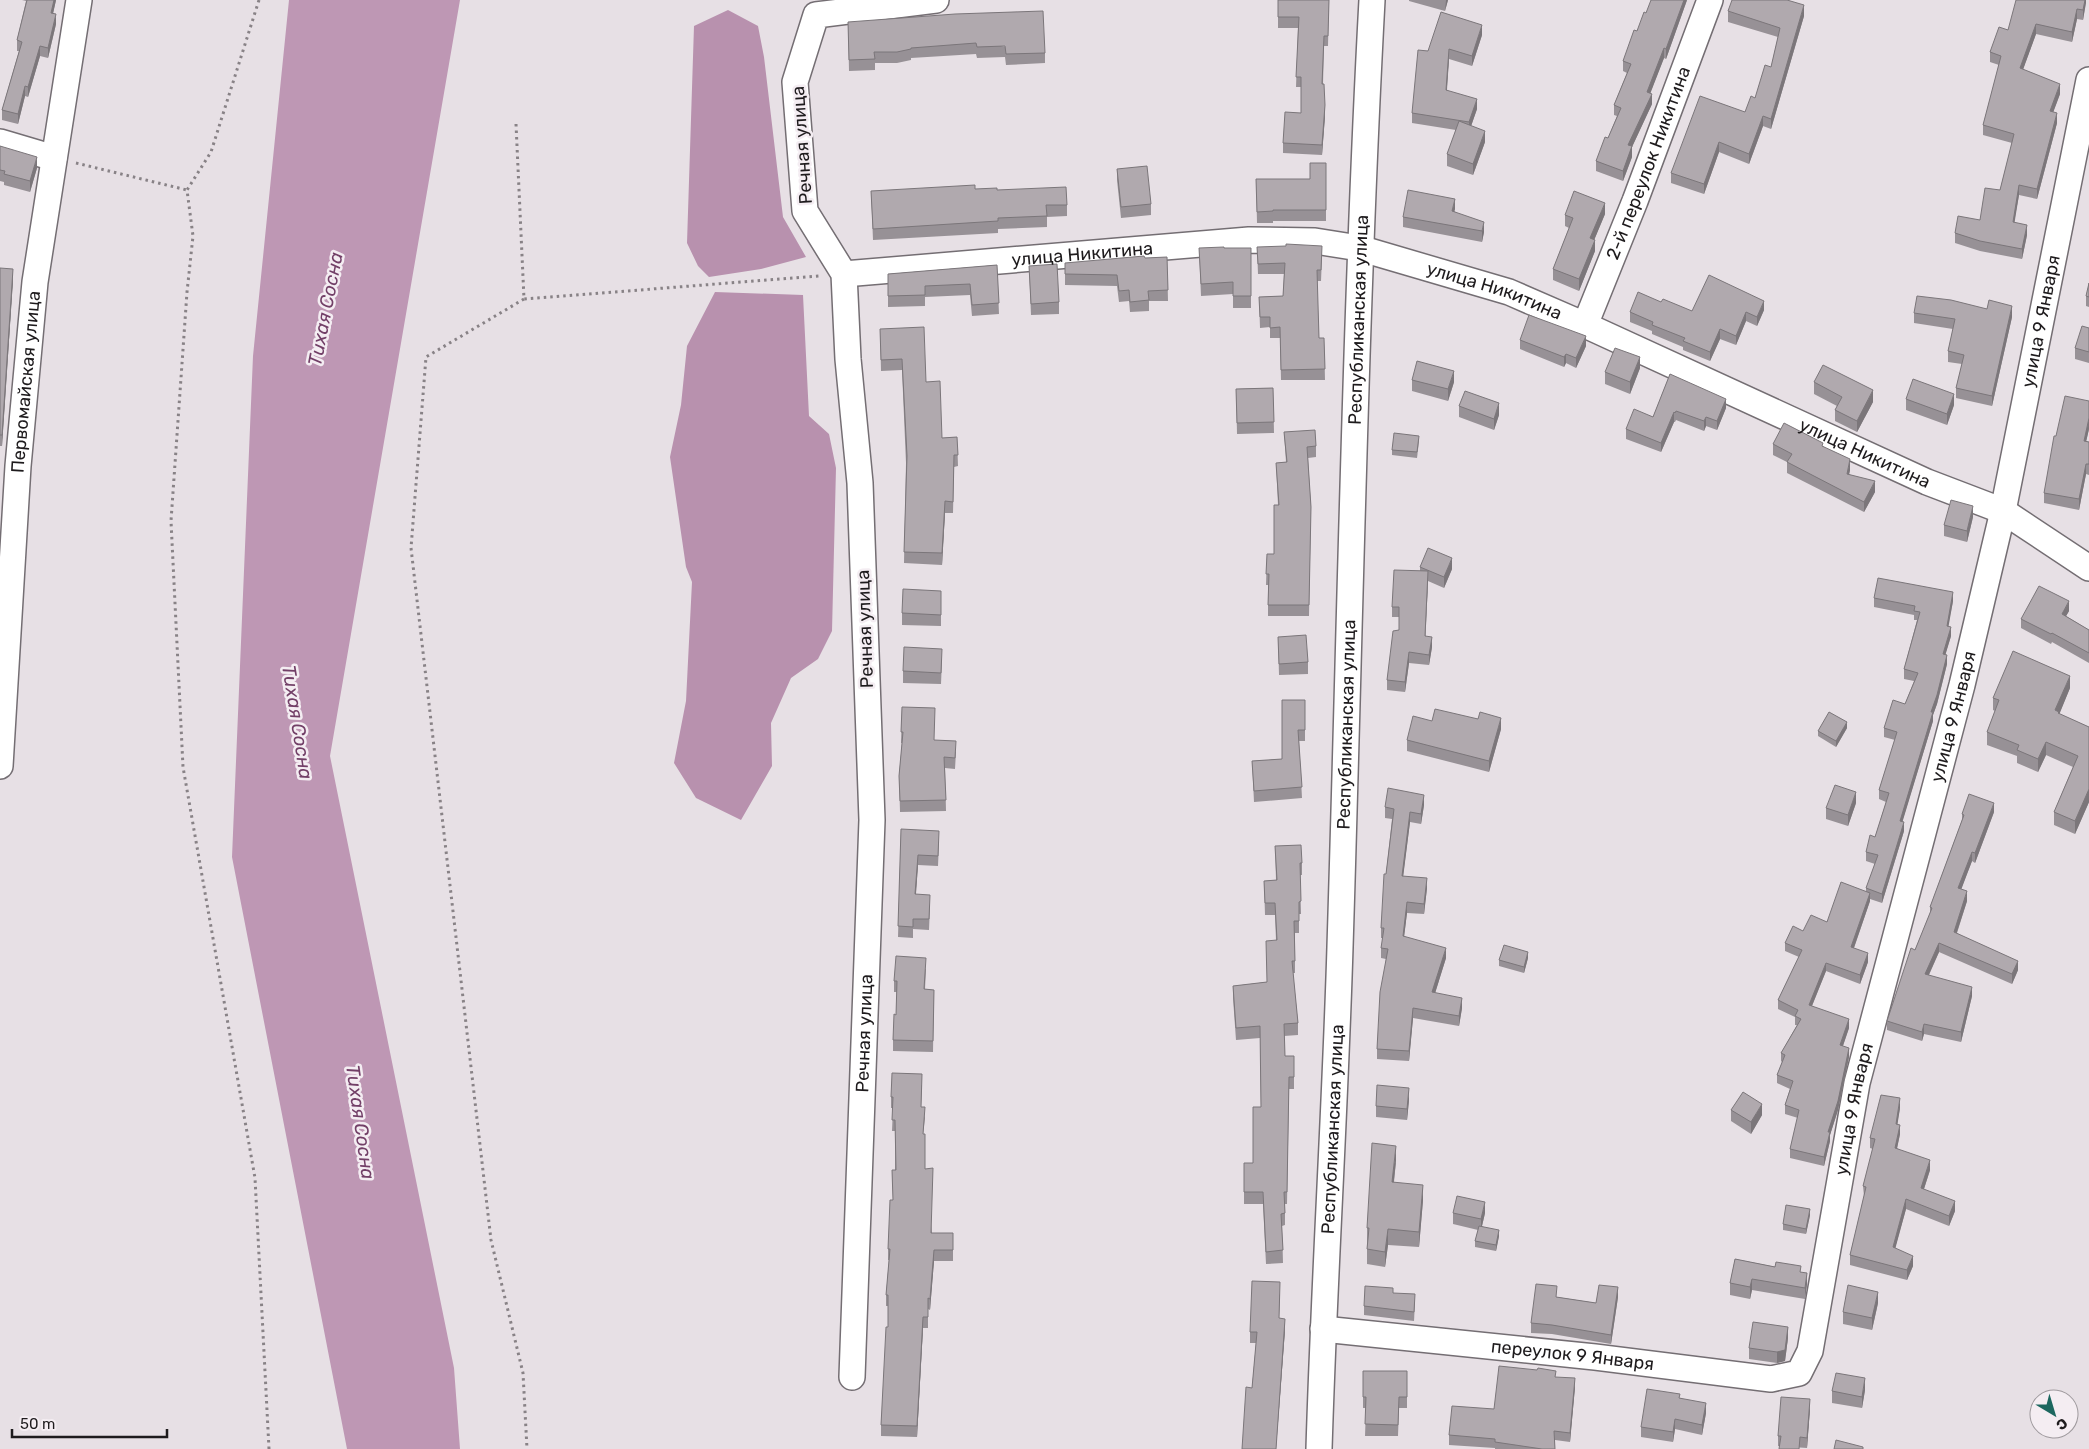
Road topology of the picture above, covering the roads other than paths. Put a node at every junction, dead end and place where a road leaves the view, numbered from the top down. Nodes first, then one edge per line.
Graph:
1 (80, 0) edge
2 (936, 0) edge
3 (1372, 0) edge
4 (1710, 0) edge
5 (2089, 80) edge
6 (0, 142) edge
7 (54, 158) junction
8 (1359, 248) junction
9 (844, 274) junction
10 (1585, 325) junction
11 (2003, 510) junction
12 (2089, 568) edge
13 (0, 766) edge
14 (1323, 1329) junction
15 (1810, 1352) joint
16 (852, 1377) dead end
17 (1320, 1449) edge

1 - 7 street, Первомайская улица
2 - 9 street, Речная улица
3 - 8 street, Республиканская улица
4 - 10 street, 2-й переулок Никитина
5 - 11 street, улица 9 Января
6 - 7 street
7 - 13 street, Первомайская улица
8 - 9 street, улица Никитина
8 - 10 street, улица Никитина
8 - 14 street, Республиканская улица
9 - 16 street, Речная улица
10 - 11 street, улица Никитина
11 - 12 street, улица Никитина
11 - 15 street, улица 9 Января
14 - 15 street, переулок 9 Января
14 - 17 street, Республиканская улица

